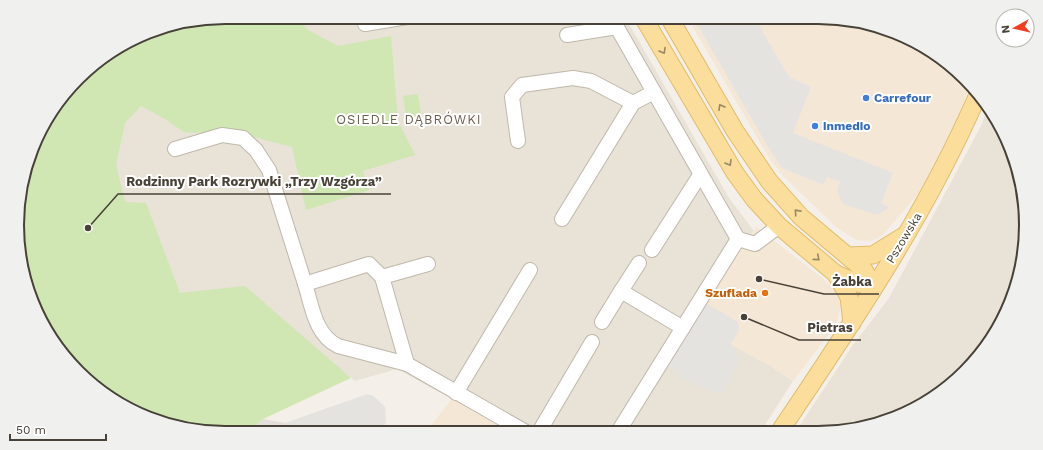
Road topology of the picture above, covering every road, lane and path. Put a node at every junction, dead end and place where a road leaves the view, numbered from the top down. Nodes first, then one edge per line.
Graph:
1 (607, 24) edge
2 (615, 24) edge
3 (647, 24) edge
4 (673, 24) edge
5 (567, 35) dead end
6 (654, 92) junction
7 (975, 101) edge
8 (633, 103) junction
9 (518, 141) dead end
10 (176, 149) dead end
11 (700, 175) junction
12 (562, 219) dead end
13 (779, 226) junction
14 (908, 234) junction
15 (738, 239) junction
16 (652, 250) dead end
17 (848, 256) junction
18 (638, 263) dead end
19 (428, 264) dead end
20 (530, 270) dead end
21 (836, 274) junction
22 (382, 277) junction
23 (305, 284) junction
24 (874, 287) junction
25 (621, 290) junction
26 (602, 322) dead end
27 (852, 323) junction
28 (683, 328) junction
29 (592, 342) dead end
30 (407, 364) junction
31 (456, 393) junction
32 (515, 426) edge
33 (543, 426) edge
34 (622, 426) edge
35 (783, 426) edge

1 - 5 street
2 - 6 street
3 -> 13 main road
17 -> 4 main road
6 - 8 street
6 - 11 street
7 - 14 main road, Pszowska
8 - 9 street
8 - 12 street
10 - 23 street
11 - 15 street
11 - 16 street
13 - 15 street
13 -> 21 main road
14 - 17 main road
14 - 24 main road, Pszowska
15 - 28 street
17 - 24 main road
18 - 25 street
19 - 22 street
20 - 31 street
21 - 24 main road
21 - 27 main road
22 - 23 street
22 - 30 street
23 - 30 street
24 - 27 main road, Pszowska
25 - 26 street
25 - 28 street
27 - 35 main road, Pszowska
28 - 34 street
29 - 33 street
30 - 31 street
31 - 32 street

